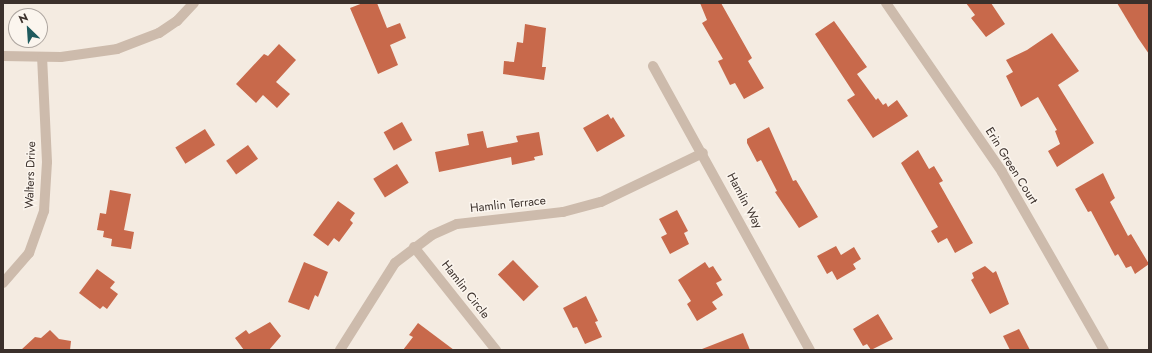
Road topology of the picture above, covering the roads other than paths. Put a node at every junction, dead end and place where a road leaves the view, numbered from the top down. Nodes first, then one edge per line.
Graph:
1 (194, 3) edge
2 (886, 3) edge
3 (3, 56) edge
4 (42, 57) junction
5 (653, 66) dead end
6 (703, 153) junction
7 (414, 247) junction
8 (3, 283) edge
9 (340, 350) edge
10 (496, 350) edge
11 (810, 350) edge
12 (1104, 350) edge

1 - 4 street
2 - 12 street, Erin Green Court
3 - 4 street
4 - 8 street, Walters Drive
5 - 6 street, Hamlin Way
6 - 7 street, Hamlin Terrace
6 - 11 street, Hamlin Way
7 - 9 street, Hamlin Terrace
7 - 10 street, Hamlin Circle

